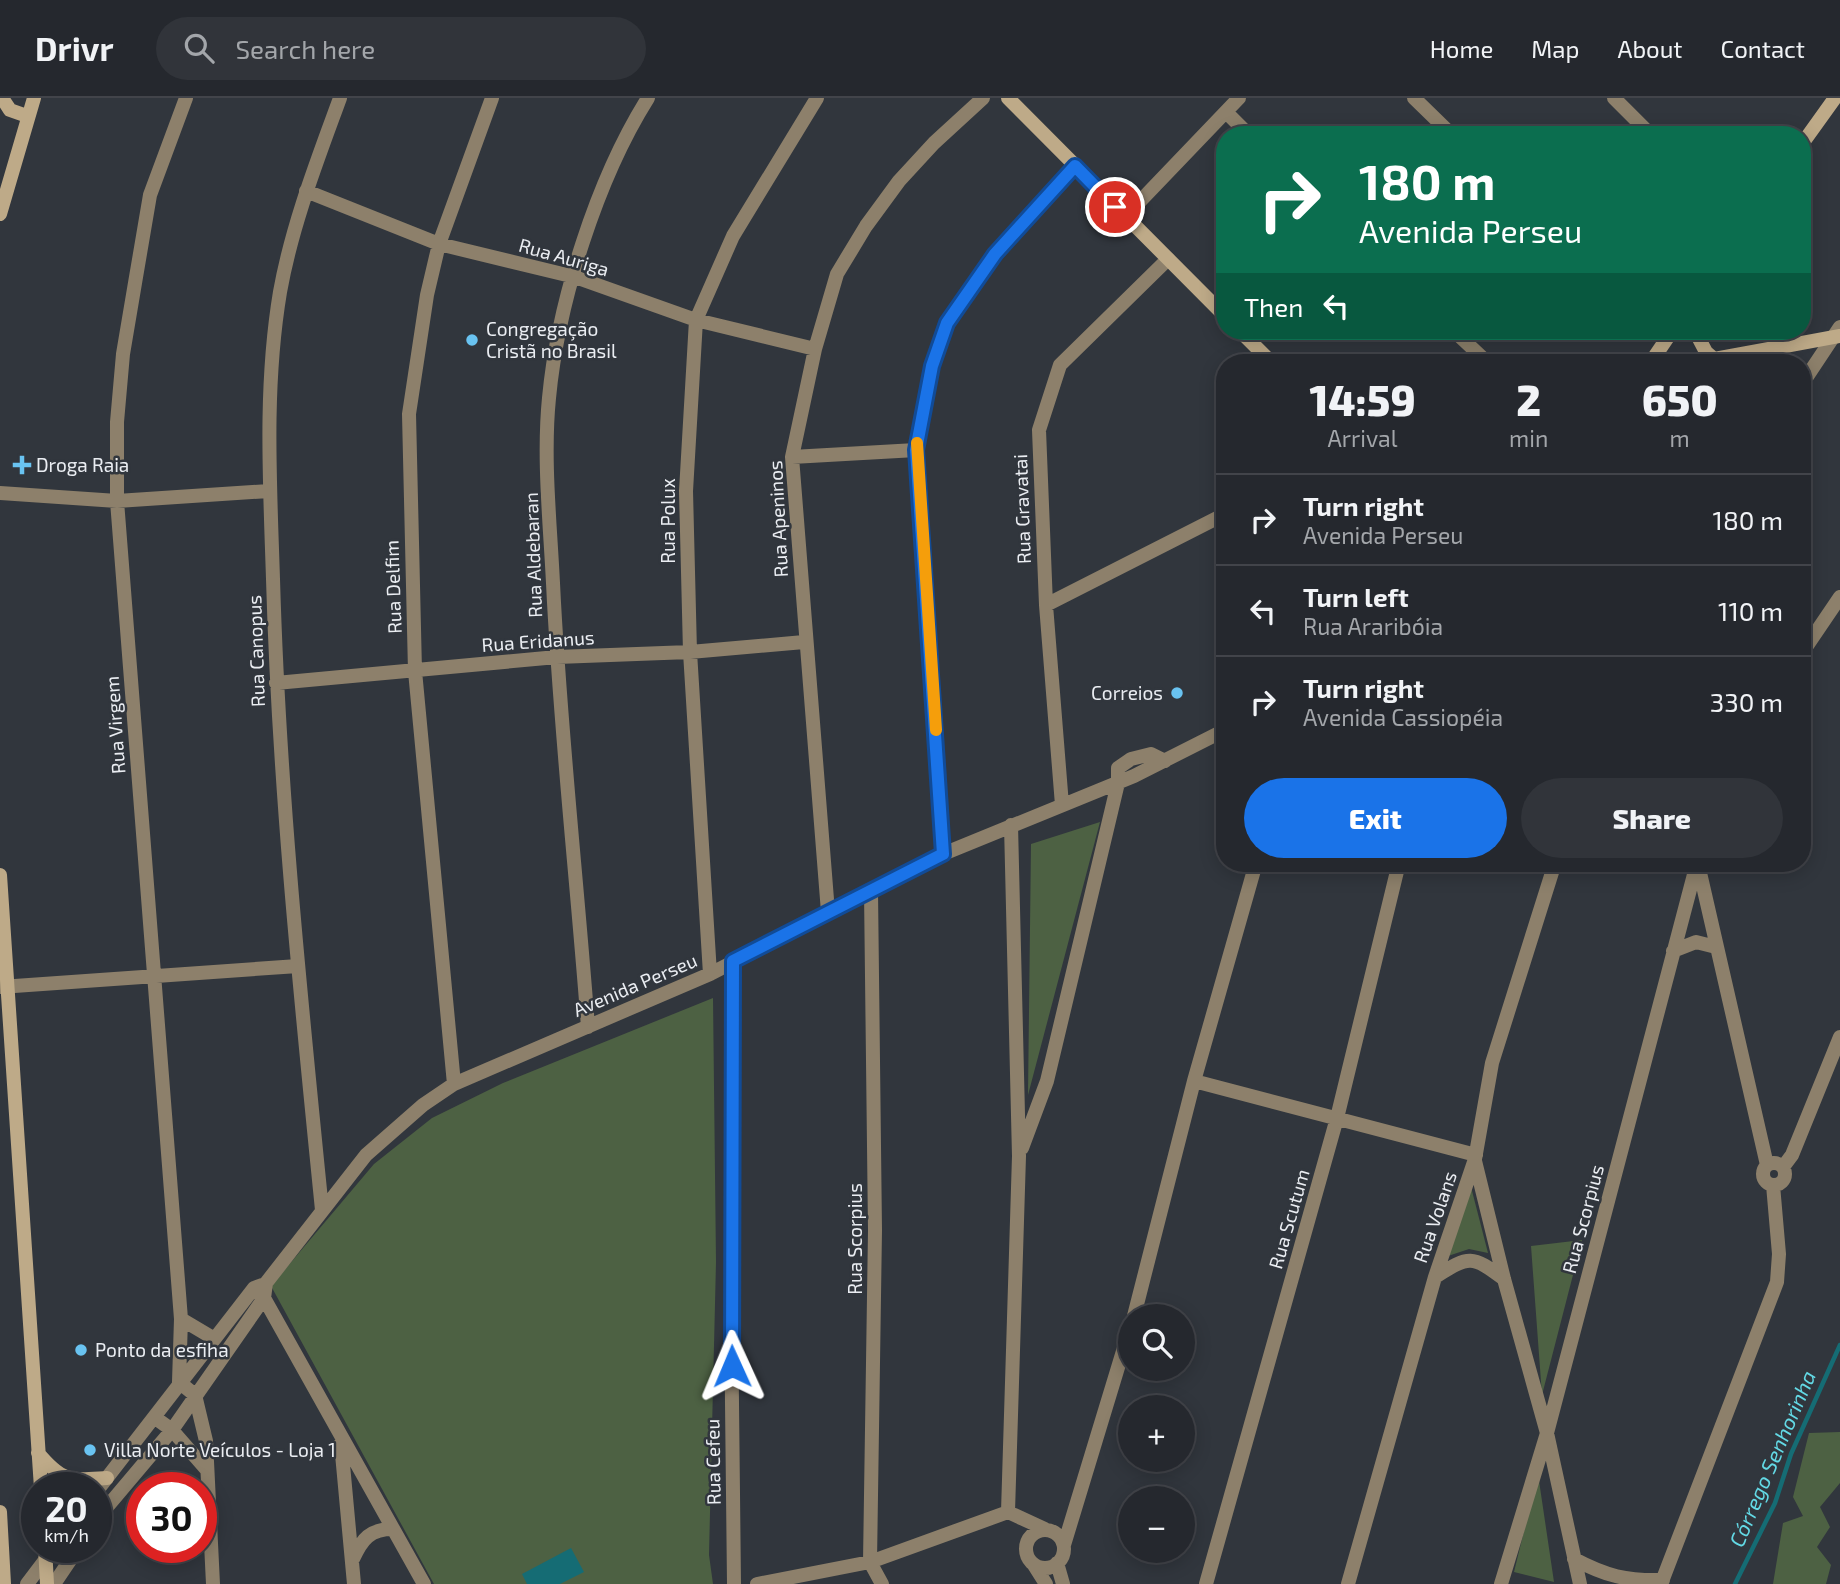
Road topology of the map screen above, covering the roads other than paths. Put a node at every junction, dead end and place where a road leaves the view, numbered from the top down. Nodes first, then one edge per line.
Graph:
1 (2, 98) edge
2 (34, 98) edge
3 (186, 98) edge
4 (340, 98) edge
5 (492, 98) edge
6 (648, 98) edge
7 (817, 98) edge
8 (983, 98) edge
9 (1008, 98) edge
10 (1239, 98) edge
11 (1414, 98) edge
12 (1614, 98) edge
13 (1829, 101) edge
14 (1226, 112) junction
15 (27, 116) junction
16 (1240, 126) edge
17 (1443, 126) edge
18 (1642, 126) edge
19 (1811, 130) edge
20 (1075, 166) junction
21 (306, 191) junction
22 (0, 214) edge
23 (1125, 218) junction
24 (439, 244) junction
25 (1168, 259) junction
26 (575, 277) junction
27 (1216, 307) edge
28 (696, 320) junction
29 (1837, 333) edge
30 (1811, 338) edge
31 (1249, 340) edge
32 (1464, 340) edge
33 (1802, 340) edge
34 (815, 349) junction
35 (1263, 354) edge
36 (1478, 354) edge
37 (1733, 354) edge
38 (1811, 371) edge
39 (916, 450) junction
40 (792, 457) junction
41 (269, 491) junction
42 (0, 493) edge
43 (117, 501) junction
44 (1216, 519) edge
45 (1840, 597) edge
46 (1045, 605) junction
47 (1811, 640) edge
48 (804, 642) junction
49 (690, 652) junction
50 (556, 657) junction
51 (415, 671) junction
52 (276, 683) junction
53 (1216, 735) edge
54 (1118, 783) junction
55 (1062, 805) junction
56 (1011, 825) junction
57 (943, 854) junction
58 (1253, 872) edge
59 (1397, 872) edge
60 (1552, 872) edge
61 (1695, 872) edge
62 (1699, 872) edge
63 (0, 875) edge
64 (871, 891) junction
65 (1, 907) edge
66 (828, 912) junction
67 (1716, 947) junction
68 (1673, 951) junction
69 (733, 961) junction
70 (298, 966) junction
71 (710, 974) junction
72 (153, 976) junction
73 (4, 987) edge
74 (589, 1027) junction
75 (0, 1029) edge
76 (1840, 1037) edge
77 (13, 1042) junction
78 (1194, 1081) junction
79 (454, 1084) junction
80 (1337, 1118) junction
81 (1019, 1156) junction
82 (1475, 1157) junction
83 (1767, 1165) junction
84 (1783, 1167) junction
85 (1773, 1185) junction
86 (322, 1210) junction
87 (1434, 1277) junction
88 (1504, 1279) junction
89 (261, 1290) junction
90 (1137, 1304) edge
91 (181, 1320) junction
92 (214, 1338) junction
93 (1118, 1367) edge
94 (179, 1382) junction
95 (195, 1395) junction
96 (154, 1416) junction
97 (172, 1430) junction
98 (1548, 1433) junction
99 (340, 1436) junction
100 (38, 1453) junction
101 (206, 1469) junction
102 (40, 1472) edge
103 (54, 1472) edge
104 (112, 1472) edge
105 (1079, 1495) junction
106 (112, 1502) edge
107 (0, 1512) edge
108 (1008, 1512) junction
109 (393, 1529) junction
110 (1049, 1530) junction
111 (1026, 1545) junction
112 (1064, 1545) junction
113 (1574, 1559) junction
114 (353, 1560) junction
115 (870, 1562) junction
116 (41, 1563) edge
117 (48, 1563) edge
118 (68, 1563) edge
119 (1057, 1563) junction
120 (1034, 1565) junction
121 (1662, 1582) edge
122 (4, 1584) edge
123 (27, 1584) edge
124 (47, 1584) edge
125 (54, 1584) edge
126 (213, 1584) edge
127 (354, 1584) edge
128 (424, 1584) edge
129 (734, 1584) edge
130 (757, 1584) edge
131 (882, 1584) edge
132 (1046, 1584) edge
133 (1063, 1584) edge
134 (1206, 1584) edge
135 (1348, 1584) edge
136 (1501, 1584) edge
137 (1580, 1584) edge

1 - 15 main road
2 - 15 main road
3 - 43 street, Rua Virgem
4 - 21 street, Rua Canopus
5 - 24 street, Rua Delfim
6 - 26 street, Rua Aldebaran
7 - 28 street, Rua Polux
8 - 34 street, Rua Apeninos
9 - 20 main road
10 - 14 street
11 - 17 street
12 - 18 street
13 - 19 main road
14 - 16 street
14 - 23 street
15 - 22 main road
20 - 23 main road
20 - 39 street
21 - 24 street, Rua Auriga
21 - 41 street, Rua Canopus
23 - 25 main road
24 - 26 street, Rua Auriga
24 - 51 street, Rua Delfim
25 - 27 main road
25 - 46 street, Rua Gravatai
26 - 28 street, Rua Auriga
26 - 50 street, Rua Aldebaran
28 - 34 street, Rua Auriga
28 - 49 street, Rua Polux
29 - 30 main road
29 - 38 street
31 - 35 main road
32 - 36 street
33 - 37 main road
34 - 40 street, Rua Apeninos
39 - 40 street
39 - 57 street
40 - 48 street, Rua Apeninos
41 - 43 street
41 - 52 street, Rua Canopus
42 - 43 street
43 - 72 street, Rua Virgem
44 - 46 street
45 - 47 street
46 - 55 street, Rua Gravatai
48 - 49 street, Rua Eridanus
48 - 66 street, Rua Apeninos
49 - 50 street, Rua Eridanus
49 - 71 street, Rua Polux
50 - 51 street, Rua Eridanus
50 - 74 street, Rua Aldebaran
51 - 52 street, Rua Eridanus
51 - 79 street, Rua Delfim
52 - 70 street, Rua Canopus
53 - 54 street
54 - 55 street, Avenida Perseu
54 - 81 street
55 - 56 street, Avenida Perseu
56 - 57 street, Avenida Perseu
56 - 81 street
57 - 64 street, Avenida Perseu
58 - 78 street
59 - 80 street, Rua Scutum
60 - 82 street, Rua Volans
61 - 68 street, Rua Scorpius
62 - 67 street
63 - 65 main road
64 - 66 street, Avenida Perseu
64 - 115 street, Rua Scorpius
65 - 73 main road
66 - 69 street, Avenida Perseu
67 - 68 street
67 - 83 street
68 - 98 street, Rua Scorpius
69 - 71 street, Avenida Perseu
69 - 129 street, Rua Cefeu
70 - 72 street
70 - 86 street, Rua Canopus
71 - 74 street, Avenida Perseu
72 - 73 street
72 - 91 street, Rua Virgem
73 - 77 main road
74 - 79 street, Avenida Perseu
75 - 77 main road
76 - 84 street
77 - 100 main road
78 - 80 street
78 - 90 street
79 - 86 street, Avenida Perseu
80 - 82 street
80 - 134 street, Rua Scutum
81 - 108 street
82 - 87 street, Rua Volans
82 - 88 street
83 - 84 street
83 - 85 street
84 - 85 street
85 - 121 street
86 - 89 street, Avenida Perseu
87 - 88 street
87 - 135 street, Rua Volans
88 - 98 street
89 - 92 street, Avenida Perseu
89 - 95 street, Avenida Perseu
89 - 99 street
91 - 92 street
91 - 94 street, Rua Virgem
92 - 94 street, Avenida Perseu
93 - 105 street
94 - 95 street
94 - 96 street, Avenida Perseu
95 - 97 street, Avenida Perseu
95 - 101 street
96 - 97 street
96 - 104 street, Avenida Perseu
97 - 101 street
97 - 106 street, Avenida Perseu
98 - 113 street
98 - 136 street, Rua Scorpius
99 - 109 street
99 - 114 street
100 - 102 main road
100 - 103 main road
101 - 126 street
105 - 110 street
105 - 112 street
107 - 122 main road
108 - 110 street
108 - 111 street
108 - 115 street
109 - 114 street
109 - 128 street
110 - 111 street
110 - 112 street
111 - 120 street
112 - 119 street
113 - 121 street
113 - 137 street
114 - 127 street
115 - 130 street
115 - 131 street, Rua Scorpius
116 - 123 street
117 - 124 main road
118 - 125 street
119 - 120 street
119 - 133 street
120 - 132 street

